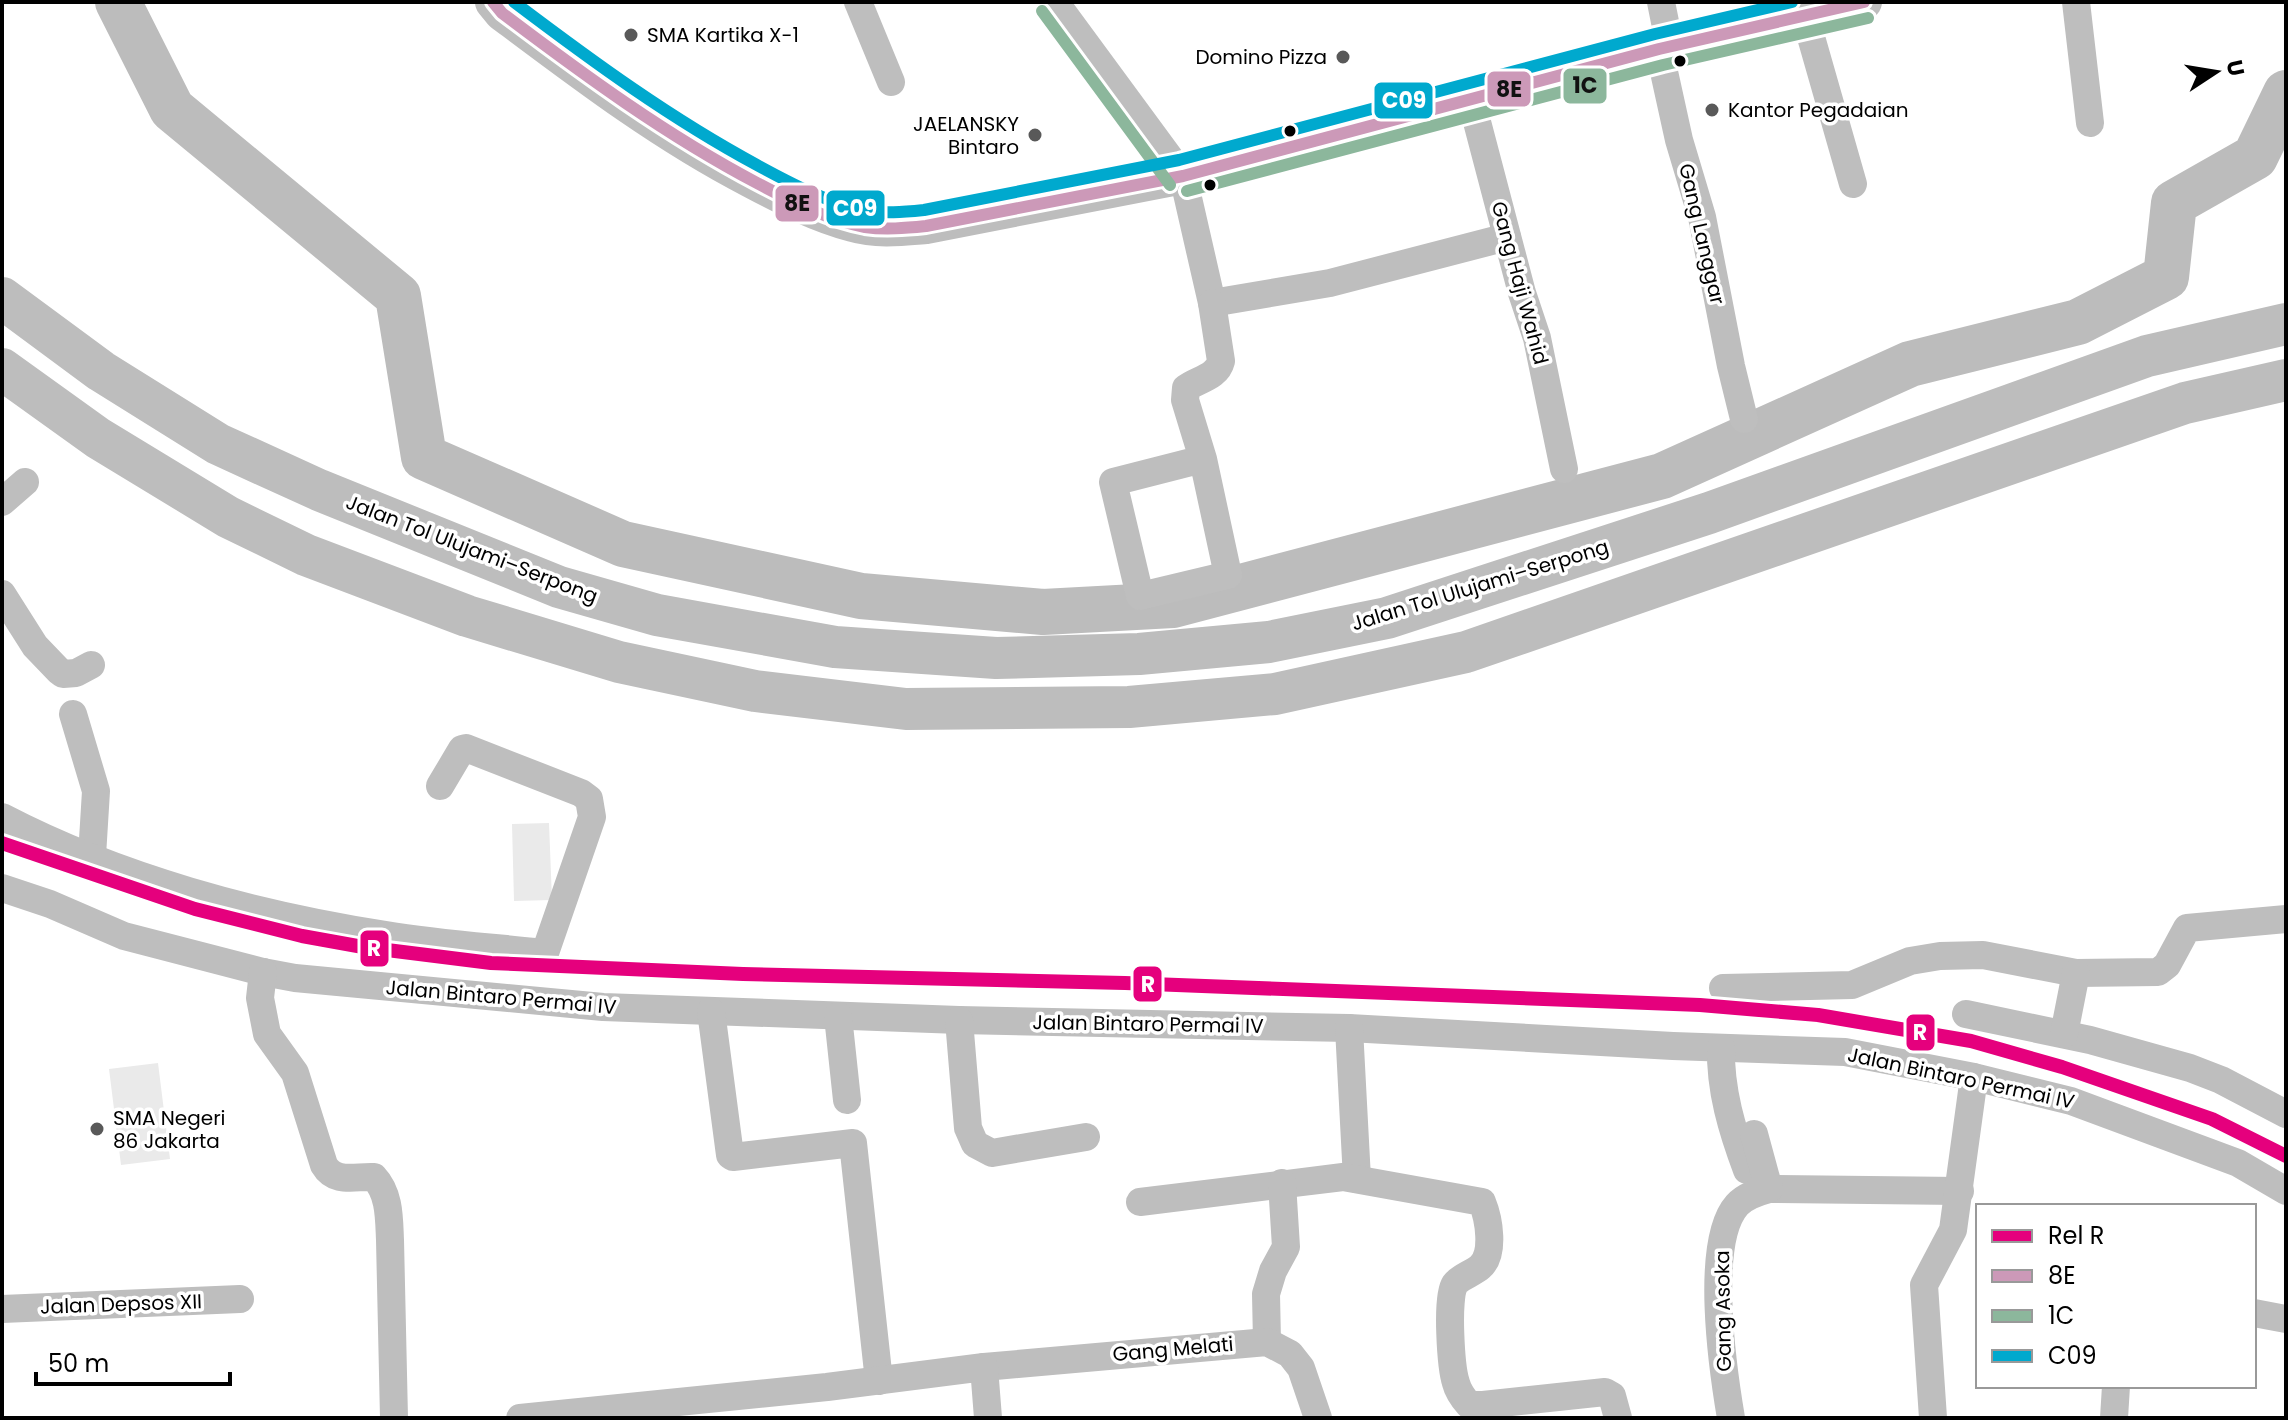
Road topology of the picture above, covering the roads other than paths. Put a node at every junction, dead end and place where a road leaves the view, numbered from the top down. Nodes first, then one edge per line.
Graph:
1 (493, 2) edge
2 (858, 2) edge
3 (1055, 2) edge
4 (1661, 2) edge
5 (1864, 2) edge
6 (2076, 2) edge
7 (1805, 16) junction
8 (1665, 48) junction
9 (891, 82) dead end
10 (1471, 99) junction
11 (2090, 123) dead end
12 (1183, 176) junction
13 (1853, 184) dead end
14 (1507, 237) junction
15 (2, 298) edge
16 (1212, 303) junction
17 (2286, 324) edge
18 (2, 369) edge
19 (2286, 380) edge
20 (1744, 419) dead end
21 (1203, 459) junction
22 (1564, 469) dead end
23 (25, 482) dead end
24 (2, 502) edge
25 (2, 594) edge
26 (91, 665) dead end
27 (73, 714) dead end
28 (440, 786) dead end
29 (2, 817) edge
30 (92, 856) junction
31 (2, 888) edge
32 (2286, 919) edge
33 (263, 972) junction
34 (2076, 973) junction
35 (1723, 988) dead end
36 (711, 1011) junction
37 (1966, 1014) dead end
38 (838, 1016) junction
39 (959, 1020) junction
40 (1349, 1028) junction
41 (2064, 1034) junction
42 (1721, 1048) junction
43 (1974, 1077) junction
44 (847, 1100) dead end
45 (2286, 1114) edge
46 (1754, 1134) dead end
47 (1086, 1137) dead end
48 (1357, 1179) junction
49 (1282, 1183) junction
50 (1762, 1191) junction
51 (1960, 1191) junction
52 (2286, 1191) edge
53 (1140, 1202) dead end
54 (240, 1299) dead end
55 (2, 1309) edge
56 (2256, 1313) edge
57 (2286, 1319) edge
58 (1267, 1342) junction
59 (984, 1367) junction
60 (879, 1381) junction
61 (2116, 1388) edge
62 (394, 1418) edge
63 (520, 1418) edge
64 (988, 1418) edge
65 (1318, 1418) edge
66 (1618, 1418) edge
67 (1731, 1418) edge
68 (1933, 1418) edge
69 (2114, 1418) edge

1 - 12 main road
2 - 9 street
3 - 12 street
4 - 8 street, Gang Langgar
5 - 7 main road
6 - 11 street
7 - 8 main road
7 - 13 street
8 - 10 main road
8 - 20 street, Gang Langgar
10 - 12 main road
10 - 14 street, Gang Haji Wahid
12 - 16 street
14 - 16 street
14 - 22 street, Gang Haji Wahid
15 - 17 highway, Jalan Tol Ulujami–Serpong
16 - 21 street
18 - 19 highway
21 - 21 street
23 - 24 street
25 - 26 street
27 - 30 street
28 - 30 street
29 - 30 street
31 - 33 street, Jalan Bintaro Permai IV
32 - 34 street
33 - 36 street, Jalan Bintaro Permai IV
33 - 62 street
34 - 35 street
34 - 41 street
36 - 38 street, Jalan Bintaro Permai IV
36 - 60 street
37 - 41 street
38 - 39 street, Jalan Bintaro Permai IV
38 - 44 street
39 - 40 street, Jalan Bintaro Permai IV
39 - 47 street
40 - 42 street, Jalan Bintaro Permai IV
40 - 48 street
41 - 45 street
42 - 43 street, Jalan Bintaro Permai IV
42 - 50 street
43 - 51 street
43 - 52 street, Jalan Bintaro Permai IV
46 - 50 street
48 - 49 street
48 - 66 street
49 - 53 street
49 - 58 street
50 - 51 street
50 - 67 street, Gang Asoka
51 - 68 street
54 - 55 street, Jalan Depsos XII
56 - 57 street
58 - 59 street, Gang Melati
58 - 65 street
59 - 60 street, Gang Melati
59 - 64 street
60 - 63 street, Gang Melati
61 - 69 street

